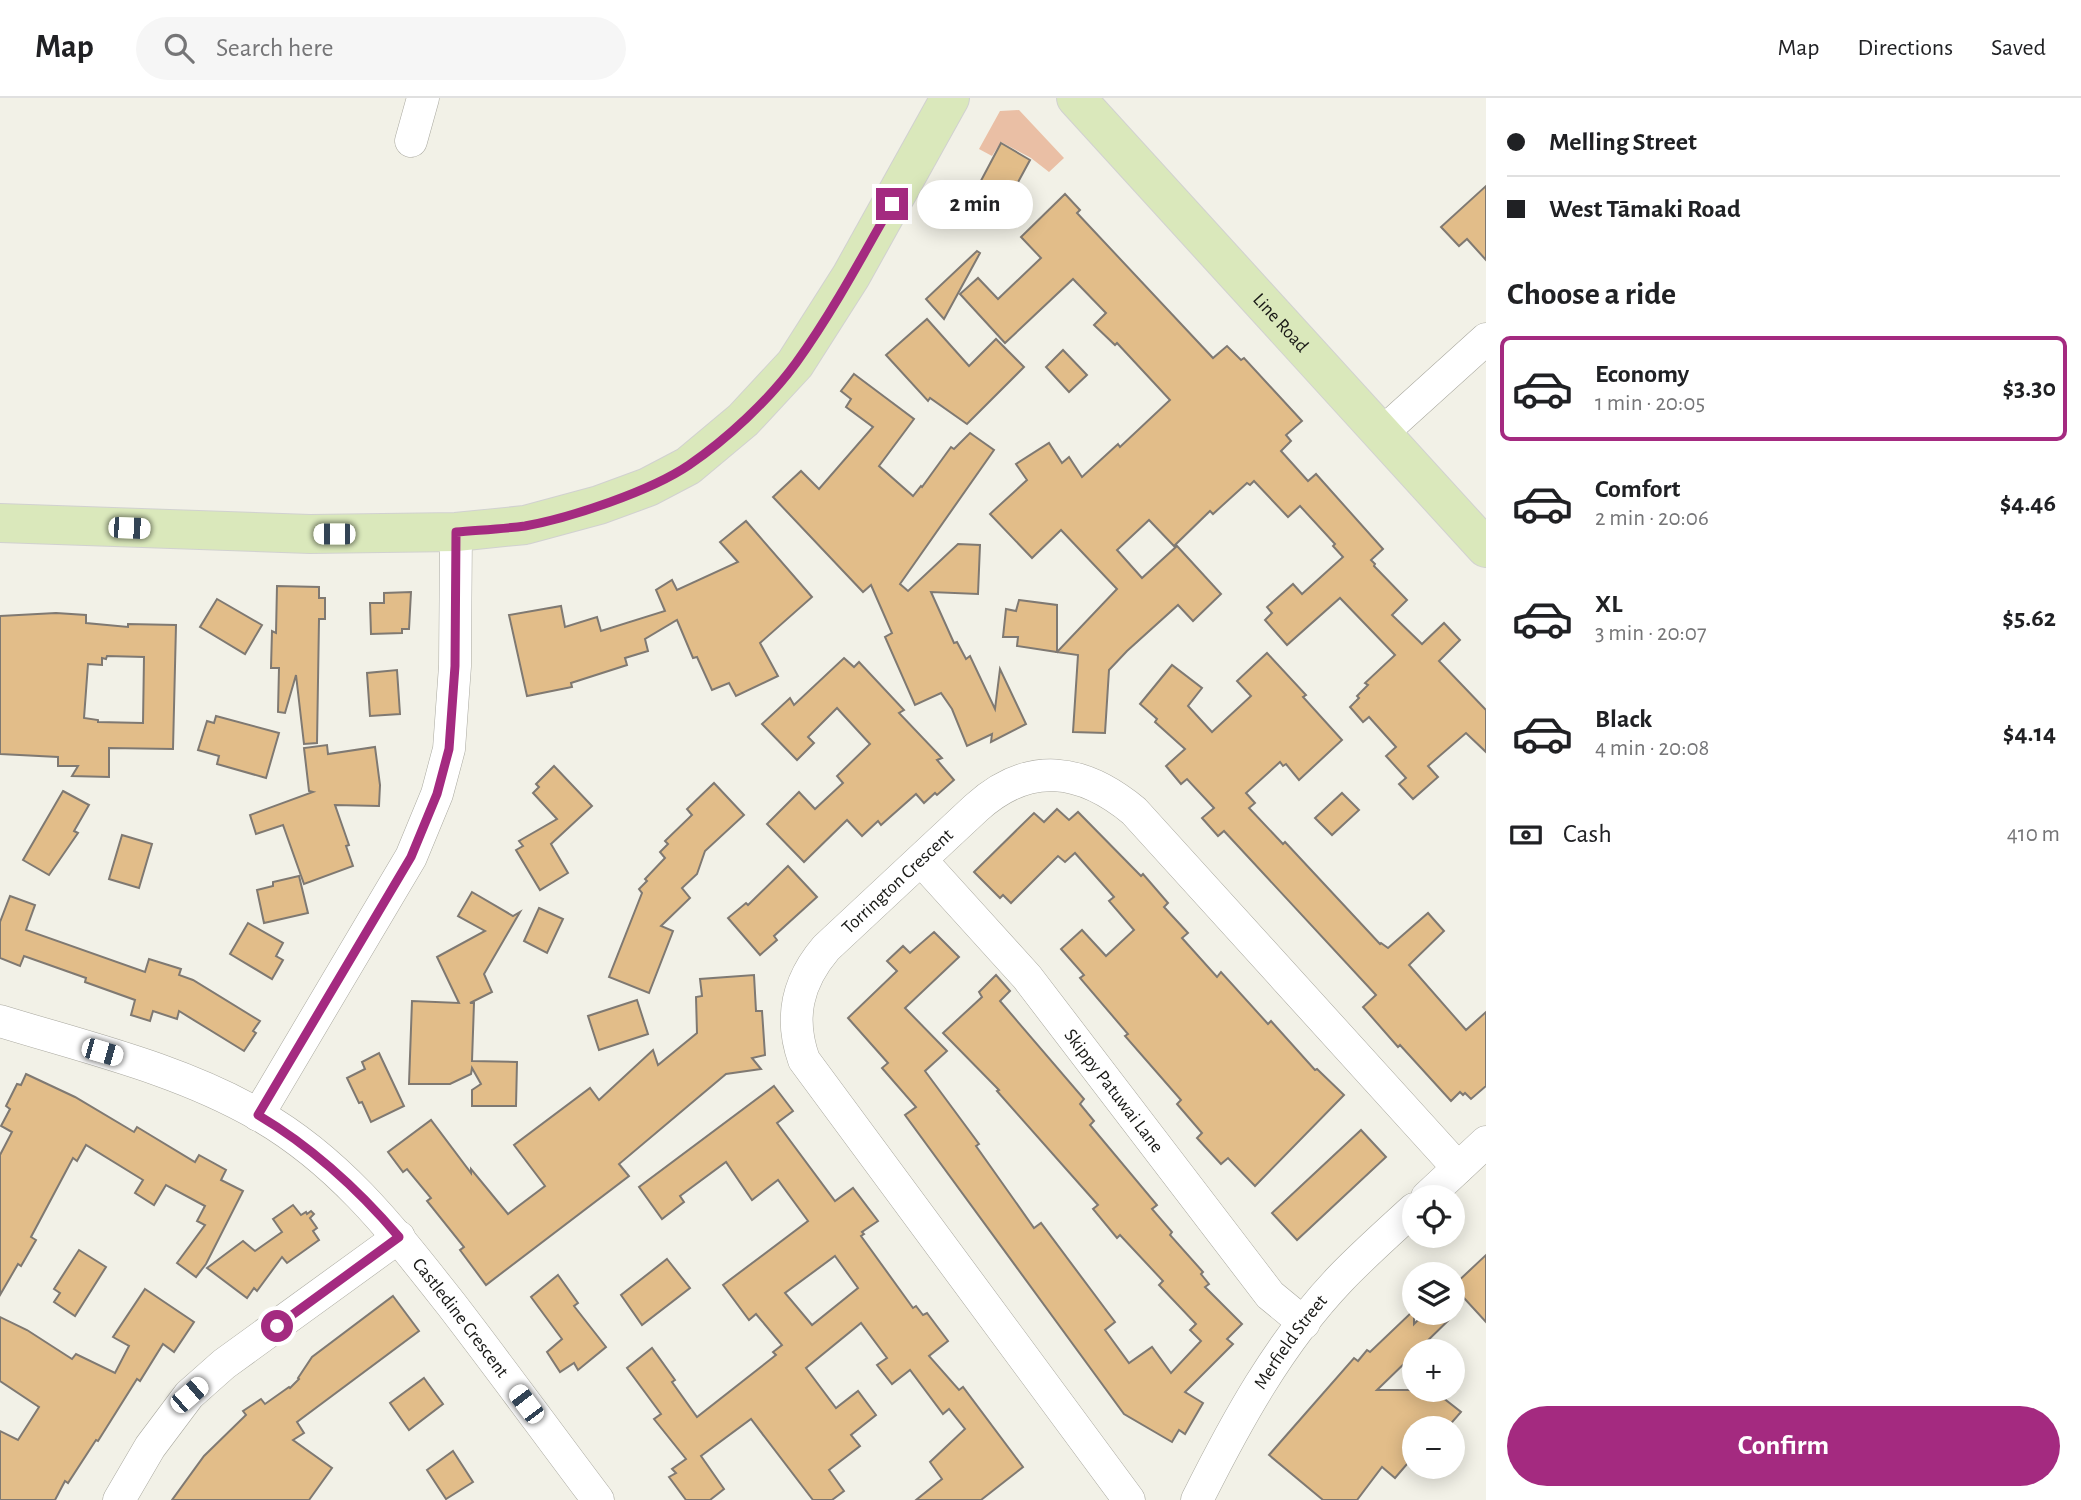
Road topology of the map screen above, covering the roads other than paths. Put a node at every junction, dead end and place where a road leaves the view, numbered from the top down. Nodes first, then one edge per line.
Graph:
1 (423, 98) edge
2 (950, 98) edge
3 (1076, 98) edge
4 (411, 141) dead end
5 (1486, 339) edge
6 (1381, 434) junction
7 (0, 523) edge
8 (456, 532) junction
9 (1486, 548) edge
10 (921, 860) junction
11 (0, 1021) edge
12 (258, 1115) junction
13 (1486, 1142) edge
14 (1458, 1168) junction
15 (1440, 1185) edge
16 (1402, 1220) edge
17 (399, 1237) junction
18 (1304, 1323) junction
19 (119, 1500) edge
20 (598, 1500) edge
21 (1129, 1500) edge
22 (1197, 1500) edge

1 - 4 street
2 - 8 main road
3 - 6 main road, Line Road
5 - 6 street
6 - 9 main road, Line Road
7 - 8 main road
8 - 12 street
10 - 14 street, Torrington Crescent
10 - 18 street, Skippy Patuwai Lane
10 - 21 street, Torrington Crescent
11 - 12 street, Castledine Crescent
12 - 17 street, Castledine Crescent
13 - 14 street
14 - 15 street
16 - 18 street, Merfield Street
17 - 19 street
17 - 20 street, Castledine Crescent
18 - 22 street, Merfield Street

